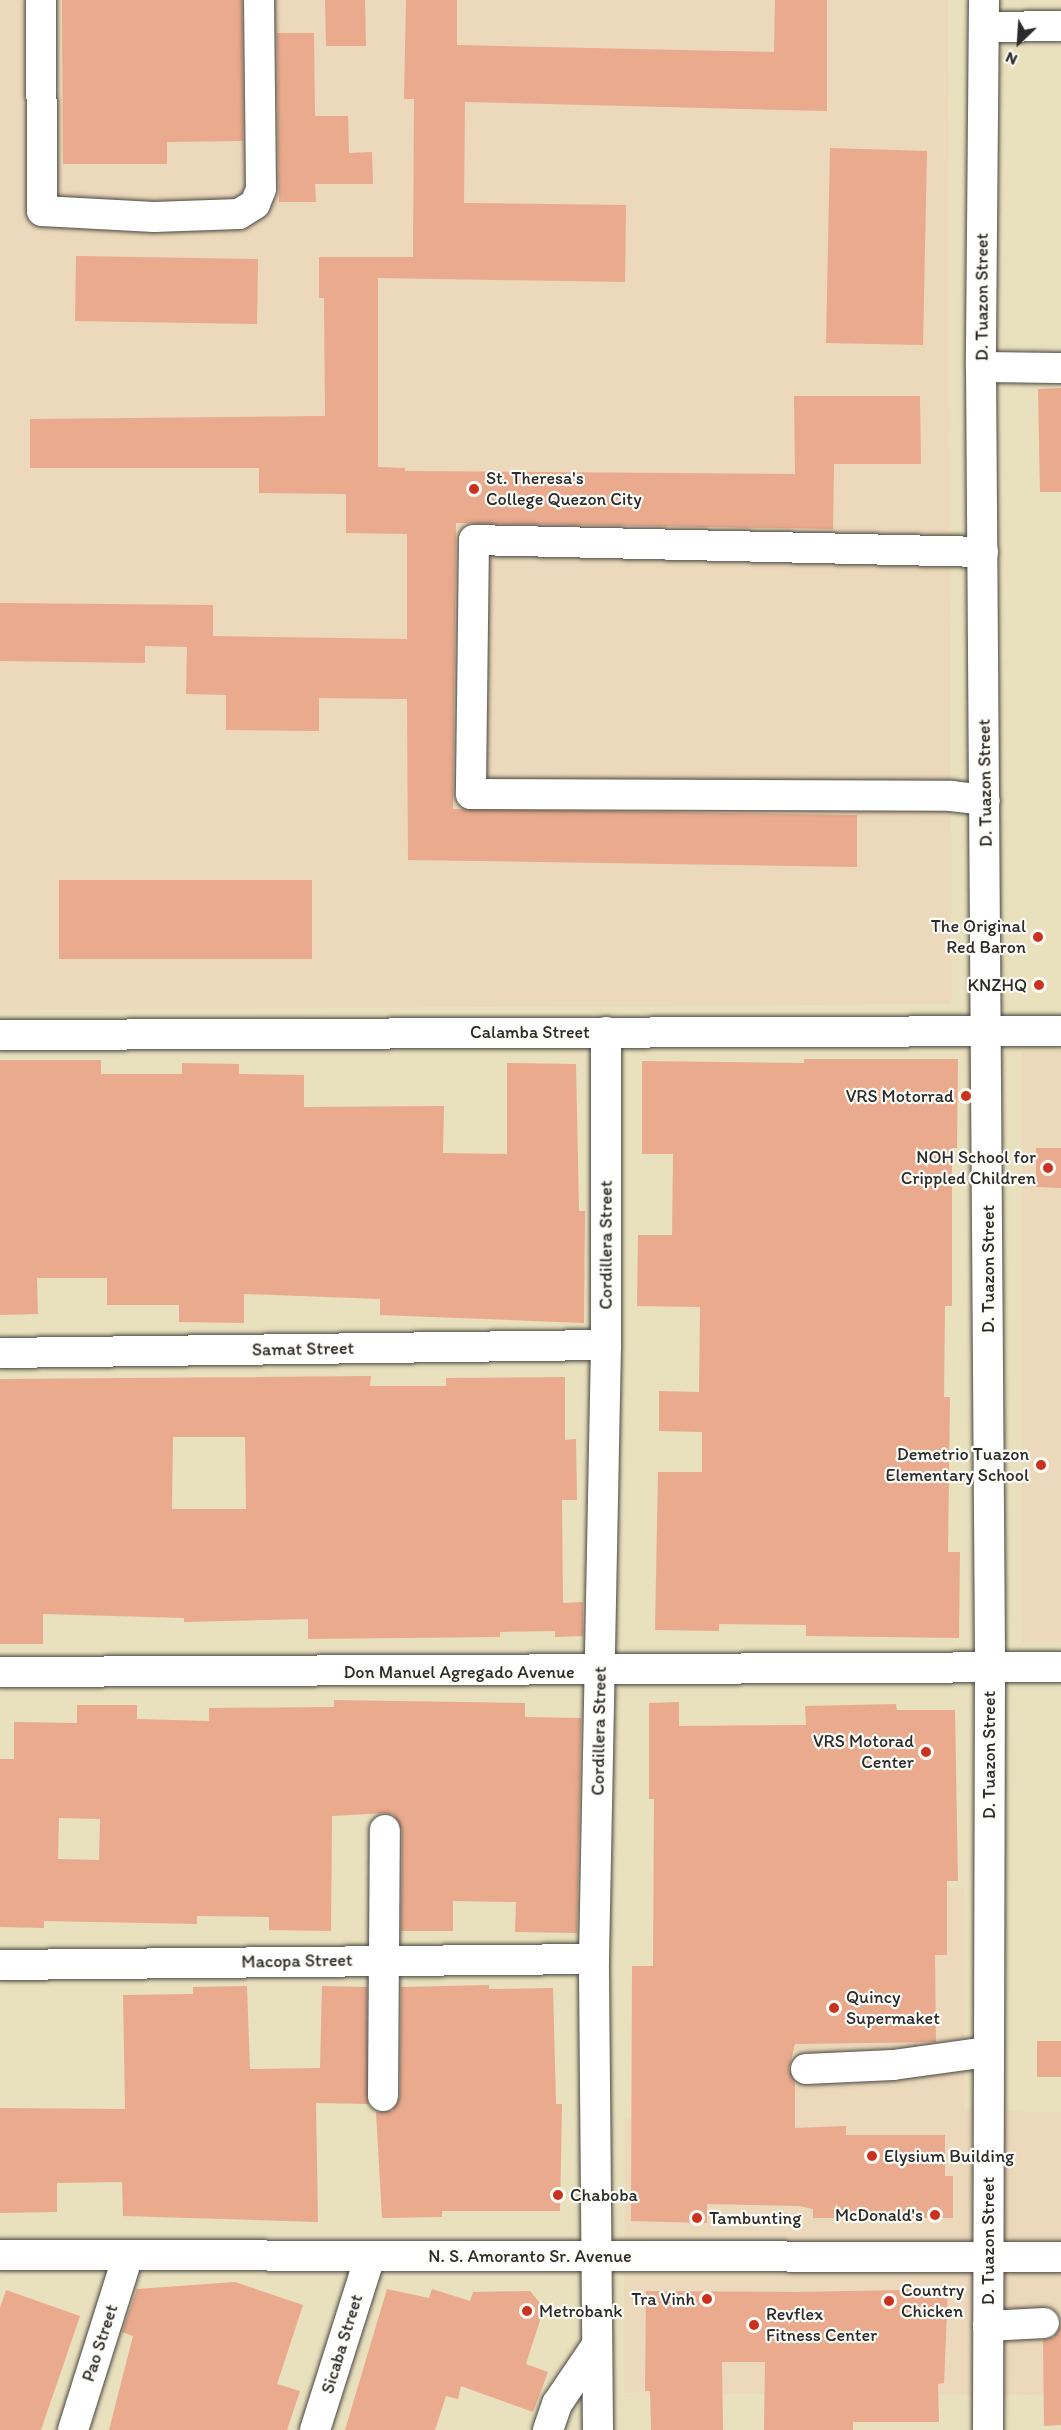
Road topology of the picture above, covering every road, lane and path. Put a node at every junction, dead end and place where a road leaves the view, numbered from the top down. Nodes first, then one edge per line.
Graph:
1 (41, 0) edge
2 (258, 0) edge
3 (984, 13) edge
4 (1061, 26) edge
5 (981, 367) junction
6 (1061, 368) edge
7 (982, 552) junction
8 (985, 800) junction
9 (987, 1031) junction
10 (1061, 1031) edge
11 (606, 1032) junction
12 (0, 1035) edge
13 (606, 1345) junction
14 (0, 1353) edge
15 (990, 1667) junction
16 (1061, 1668) edge
17 (0, 1672) edge
18 (601, 1672) junction
19 (385, 1830) dead end
20 (594, 1959) junction
21 (386, 1960) junction
22 (0, 1965) edge
23 (988, 2052) junction
24 (806, 2069) dead end
25 (383, 2096) dead end
26 (599, 2254) junction
27 (0, 2255) edge
28 (128, 2256) junction
29 (370, 2257) junction
30 (988, 2257) junction
31 (1061, 2257) edge
32 (1044, 2323) dead end
33 (988, 2326) junction
34 (597, 2345) junction
35 (73, 2430) edge
36 (315, 2430) edge
37 (548, 2430) edge
38 (598, 2430) edge
39 (988, 2430) edge

1 - 2 street
3 - 4 street
3 - 5 street, D. Tuazon Street
5 - 6 street
5 - 7 street, D. Tuazon Street
7 - 8 street, D. Tuazon Street
7 - 8 street
8 - 9 street, D. Tuazon Street
9 - 10 street, Calamba Street
9 - 11 street, Calamba Street
9 - 15 street, D. Tuazon Street
11 - 12 street, Calamba Street
11 - 13 street, Cordillera Street
13 - 14 street, Samat Street
13 - 18 street, Cordillera Street
15 - 16 street, Don Manuel Agregado Avenue
15 - 18 street, Don Manuel Agregado Avenue
15 - 23 street, D. Tuazon Street
17 - 18 street, Don Manuel Agregado Avenue
18 - 20 street, Cordillera Street
19 - 21 street
20 - 21 street, Macopa Street
20 - 26 street, Cordillera Street
21 - 22 street, Macopa Street
21 - 25 street
23 - 24 street
23 - 30 street, D. Tuazon Street
26 - 29 street, N. S. Amoranto Sr. Avenue
26 - 30 street, N. S. Amoranto Sr. Avenue
26 - 34 street, Cordillera Street
27 - 28 street, N. S. Amoranto Sr. Avenue
28 - 29 street, N. S. Amoranto Sr. Avenue
28 - 35 street, Pao Street
29 - 36 street, Sicaba Street
30 - 31 street, N. S. Amoranto Sr. Avenue
30 - 33 street, D. Tuazon Street
32 - 33 street
33 - 39 street, D. Tuazon Street
34 - 37 street
34 - 38 street, Cordillera Street

